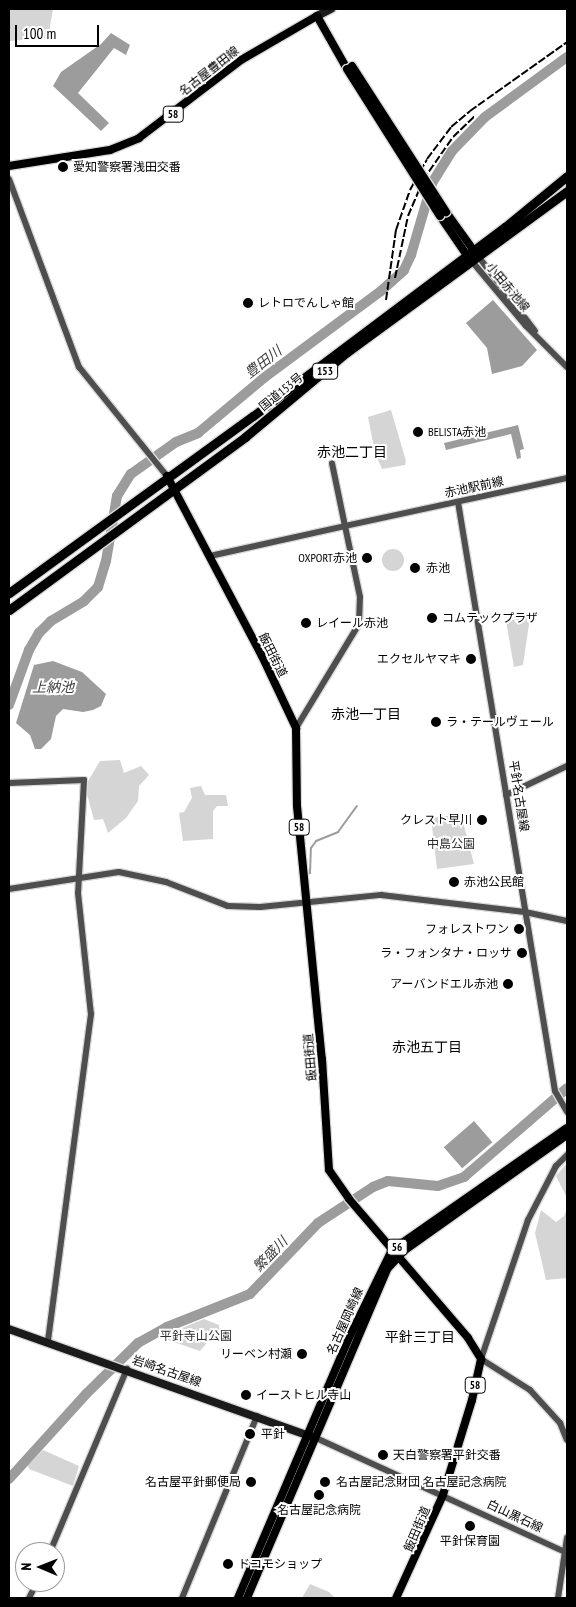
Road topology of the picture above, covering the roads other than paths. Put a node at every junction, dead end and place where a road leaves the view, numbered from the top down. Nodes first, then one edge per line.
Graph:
1 (331, 9) edge
2 (317, 16) junction
3 (9, 166) edge
4 (567, 176) edge
5 (9, 179) edge
6 (567, 191) edge
7 (472, 255) junction
8 (567, 366) edge
9 (332, 463) dead end
10 (166, 475) junction
11 (567, 478) edge
12 (174, 489) junction
13 (458, 502) junction
14 (345, 526) junction
15 (210, 556) junction
16 (9, 592) edge
17 (9, 610) edge
18 (296, 728) junction
19 (567, 766) edge
20 (9, 783) edge
21 (506, 795) junction
22 (78, 877) junction
23 (9, 889) edge
24 (306, 902) junction
25 (525, 912) junction
26 (567, 920) edge
27 (567, 1112) edge
28 (567, 1128) edge
29 (567, 1136) edge
30 (567, 1155) edge
31 (395, 1253) junction
32 (9, 1330) edge
33 (48, 1341) junction
34 (480, 1359) junction
35 (128, 1369) junction
36 (258, 1416) junction
37 (567, 1419) edge
38 (560, 1423) junction
39 (313, 1437) junction
40 (567, 1440) edge
41 (442, 1495) junction
42 (567, 1538) edge
43 (54, 1542) edge
44 (566, 1552) edge
45 (182, 1598) edge
46 (238, 1598) edge
47 (247, 1598) edge
48 (396, 1598) edge
49 (558, 1598) edge

1 - 2 main road
2 - 3 main road, 名古屋豊田線 / 58
2 - 7 main road, bridge
4 - 7 highway, 国道153号 / 153
5 - 10 street
6 - 7 highway, 国道153号 / 153
7 - 8 street, 小田赤池線
7 - 10 highway, 国道153号 / 153
7 - 12 highway, 国道153号 / 153
9 - 14 street
10 - 12 main road, 飯田街道 / 58
10 - 16 highway, 国道153号 / 153
11 - 13 street, 赤池駅前線
12 - 15 main road, 飯田街道 / 58
12 - 17 highway, 国道153号 / 153
13 - 14 street, 赤池駅前線
13 - 21 street, 平針名古屋線
14 - 15 street, 赤池駅前線
14 - 18 street
15 - 18 main road, 飯田街道 / 58
18 - 24 main road, 飯田街道 / 58
19 - 21 street
20 - 22 street
21 - 25 street, 平針名古屋線
22 - 23 street
22 - 24 street
22 - 33 street
24 - 25 street
24 - 31 main road, 飯田街道 / 58
25 - 26 street
25 - 27 street, 平針名古屋線
28 - 31 main road, 名古屋岡崎線 / 56
29 - 31 main road, 名古屋岡崎線 / 56
30 - 34 street
31 - 34 main road, 飯田街道 / 58
31 - 39 main road, 名古屋岡崎線 / 56
32 - 33 main road, 岩崎名古屋線
33 - 35 main road, 岩崎名古屋線
34 - 38 street
34 - 41 main road, 飯田街道 / 58
35 - 36 main road, 岩崎名古屋線
35 - 43 street
36 - 39 main road, 岩崎名古屋線
36 - 45 street
37 - 38 street
38 - 40 street
39 - 41 street, 白山黒石線
39 - 46 main road, 名古屋岡崎線 / 56
39 - 47 main road, 名古屋岡崎線 / 56
41 - 44 street, 白山黒石線
41 - 48 main road, 飯田街道 / 58
42 - 44 street
44 - 49 street

